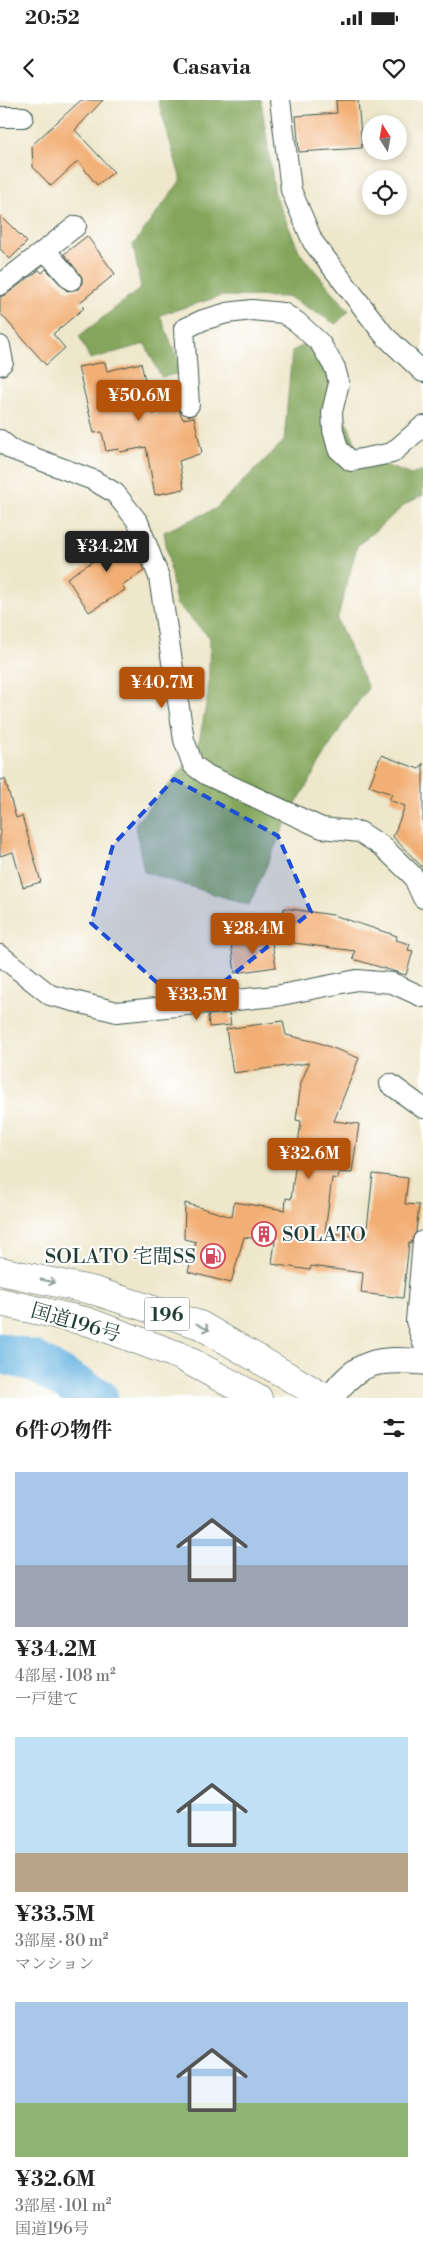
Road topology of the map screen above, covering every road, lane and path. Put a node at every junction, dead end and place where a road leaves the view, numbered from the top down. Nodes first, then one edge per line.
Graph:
1 (280, 100) edge
2 (0, 116) edge
3 (23, 117) dead end
4 (76, 226) dead end
5 (45, 250) junction
6 (71, 280) dead end
7 (0, 285) edge
8 (0, 346) edge
9 (0, 365) edge
10 (423, 372) edge
11 (189, 405) dead end
12 (423, 426) edge
13 (0, 440) edge
14 (423, 898) edge
15 (0, 954) edge
16 (423, 997) edge
17 (390, 1084) dead end
18 (423, 1108) edge
19 (423, 1241) edge
20 (0, 1272) edge
21 (0, 1302) edge
22 (423, 1343) edge
23 (423, 1362) edge
24 (328, 1396) edge
25 (258, 1398) edge

1 - 10 street
2 - 3 street
4 - 5 street
5 - 6 street
5 - 7 street
8 - 9 street
11 - 12 street
13 - 14 street
15 - 16 street
17 - 18 street
19 - 22 street
20 -> 24 highway, 国道196号 / 196
21 - 25 highway, 国道196号 / 196
23 - 24 street, 196

